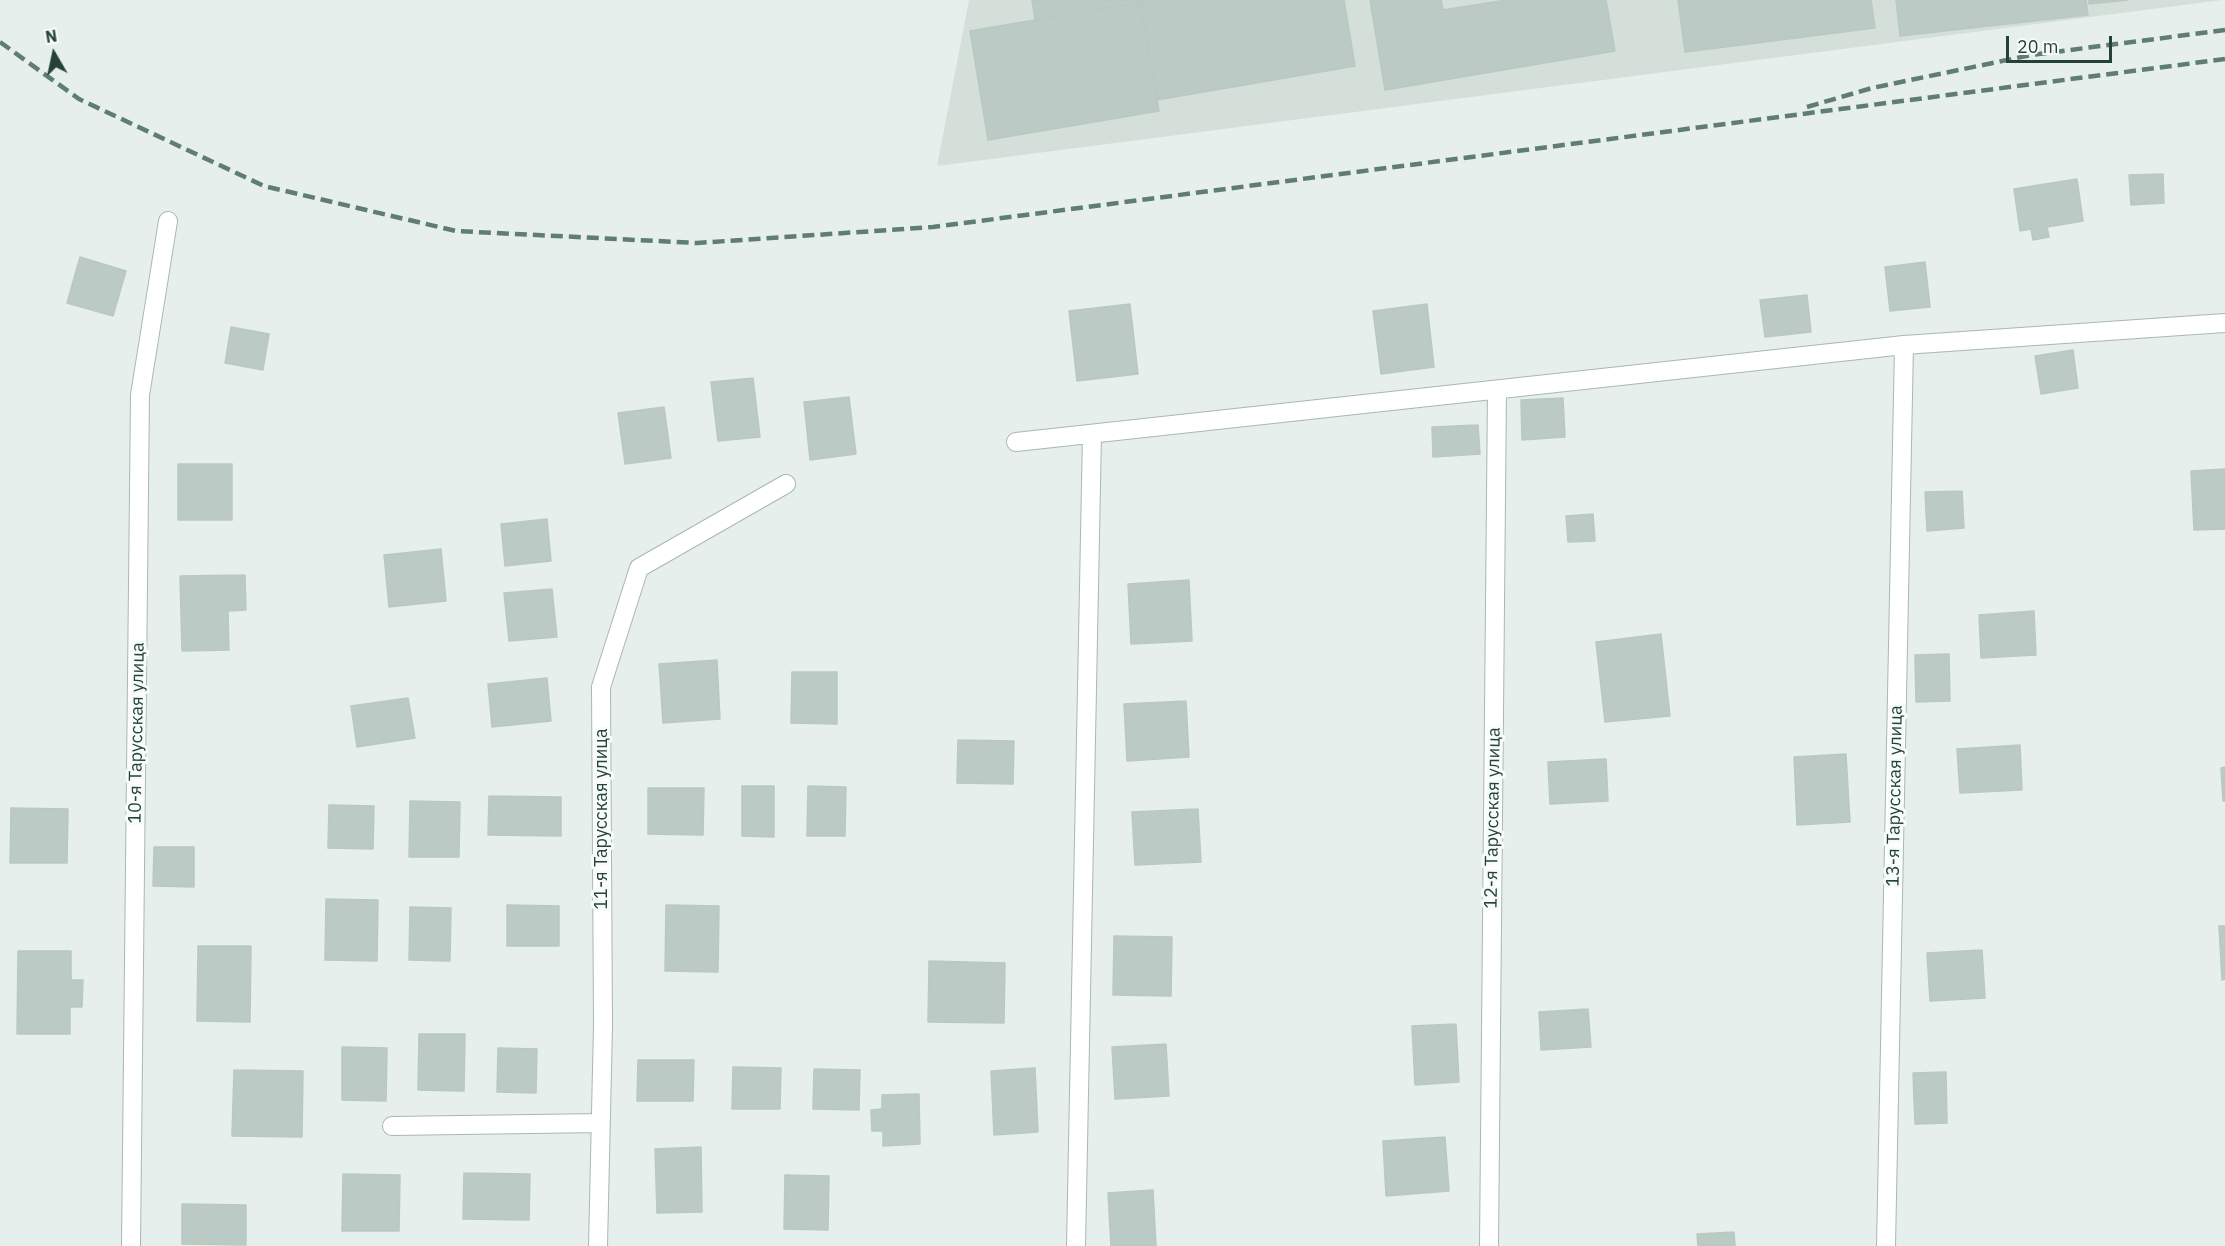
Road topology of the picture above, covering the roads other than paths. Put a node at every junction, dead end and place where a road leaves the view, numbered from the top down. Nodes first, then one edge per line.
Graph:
1 (168, 221) dead end
2 (2225, 323) edge
3 (1904, 345) junction
4 (1497, 390) junction
5 (1092, 434) junction
6 (1016, 442) dead end
7 (786, 484) dead end
8 (601, 1123) junction
9 (392, 1126) dead end
10 (131, 1246) edge
11 (598, 1246) edge
12 (1076, 1246) edge
13 (1489, 1246) edge
14 (1886, 1246) edge

1 - 10 street, 10-я Тарусская улица
2 - 3 street
3 - 4 street
3 - 14 street, 13-я Тарусская улица
4 - 5 street
4 - 13 street, 12-я Тарусская улица
5 - 6 street
5 - 12 street
7 - 8 street, 11-я Тарусская улица
8 - 9 street
8 - 11 street, 11-я Тарусская улица

